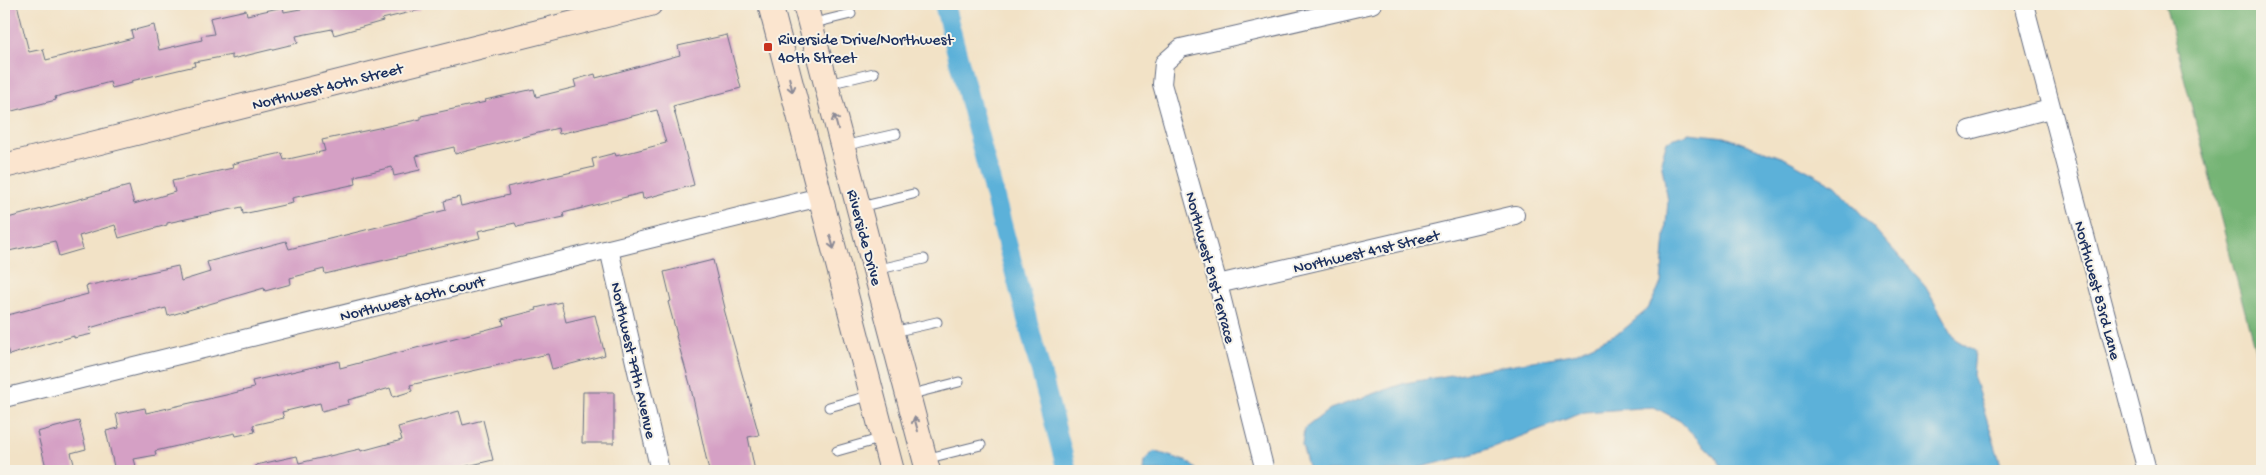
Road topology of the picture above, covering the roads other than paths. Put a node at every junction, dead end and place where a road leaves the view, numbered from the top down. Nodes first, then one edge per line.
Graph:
1 (650, 4) edge
2 (770, 4) edge
3 (1372, 4) edge
4 (2024, 4) edge
5 (807, 14) edge
6 (851, 14) dead end
7 (874, 73) dead end
8 (826, 84) junction
9 (2050, 109) junction
10 (1969, 130) dead end
11 (896, 134) dead end
12 (842, 146) junction
13 (4, 166) edge
14 (913, 194) dead end
15 (820, 197) junction
16 (858, 207) junction
17 (1515, 215) dead end
18 (609, 249) junction
19 (924, 259) dead end
20 (875, 270) junction
21 (1218, 284) junction
22 (937, 322) dead end
23 (892, 333) junction
24 (959, 382) dead end
25 (872, 395) junction
26 (908, 395) junction
27 (4, 398) edge
28 (829, 407) dead end
29 (883, 438) junction
30 (980, 444) dead end
31 (837, 451) dead end
32 (926, 465) edge
33 (660, 471) edge
34 (892, 471) edge
35 (1265, 471) edge
36 (2147, 471) edge

1 - 13 street, Northwest 40th Street
2 -> 15 street, Riverside Drive
3 - 21 street, Northwest 81st Terrace
4 - 9 street, Northwest 83rd Lane
5 - 6 lane
5 - 8 street, Riverside Drive
7 - 8 lane
12 -> 8 street, Riverside Drive
9 - 10 street
9 - 36 street, Northwest 83rd Lane
11 - 12 lane
12 - 16 street, Riverside Drive
14 - 16 lane
15 - 18 street, Northwest 40th Court
15 -> 25 street, Riverside Drive
16 - 20 street, Riverside Drive
17 - 21 street, Northwest 41st Street
18 - 27 street, Northwest 40th Court
18 - 33 street, Northwest 79th Avenue
19 - 20 lane
20 - 23 street, Riverside Drive
21 - 35 street, Northwest 81st Terrace
22 - 23 lane
23 - 26 street, Riverside Drive
24 - 26 lane
25 - 28 lane
25 - 29 street, Riverside Drive
32 -> 26 street, Riverside Drive
29 - 31 lane
29 - 34 street, Riverside Drive
30 - 32 lane

